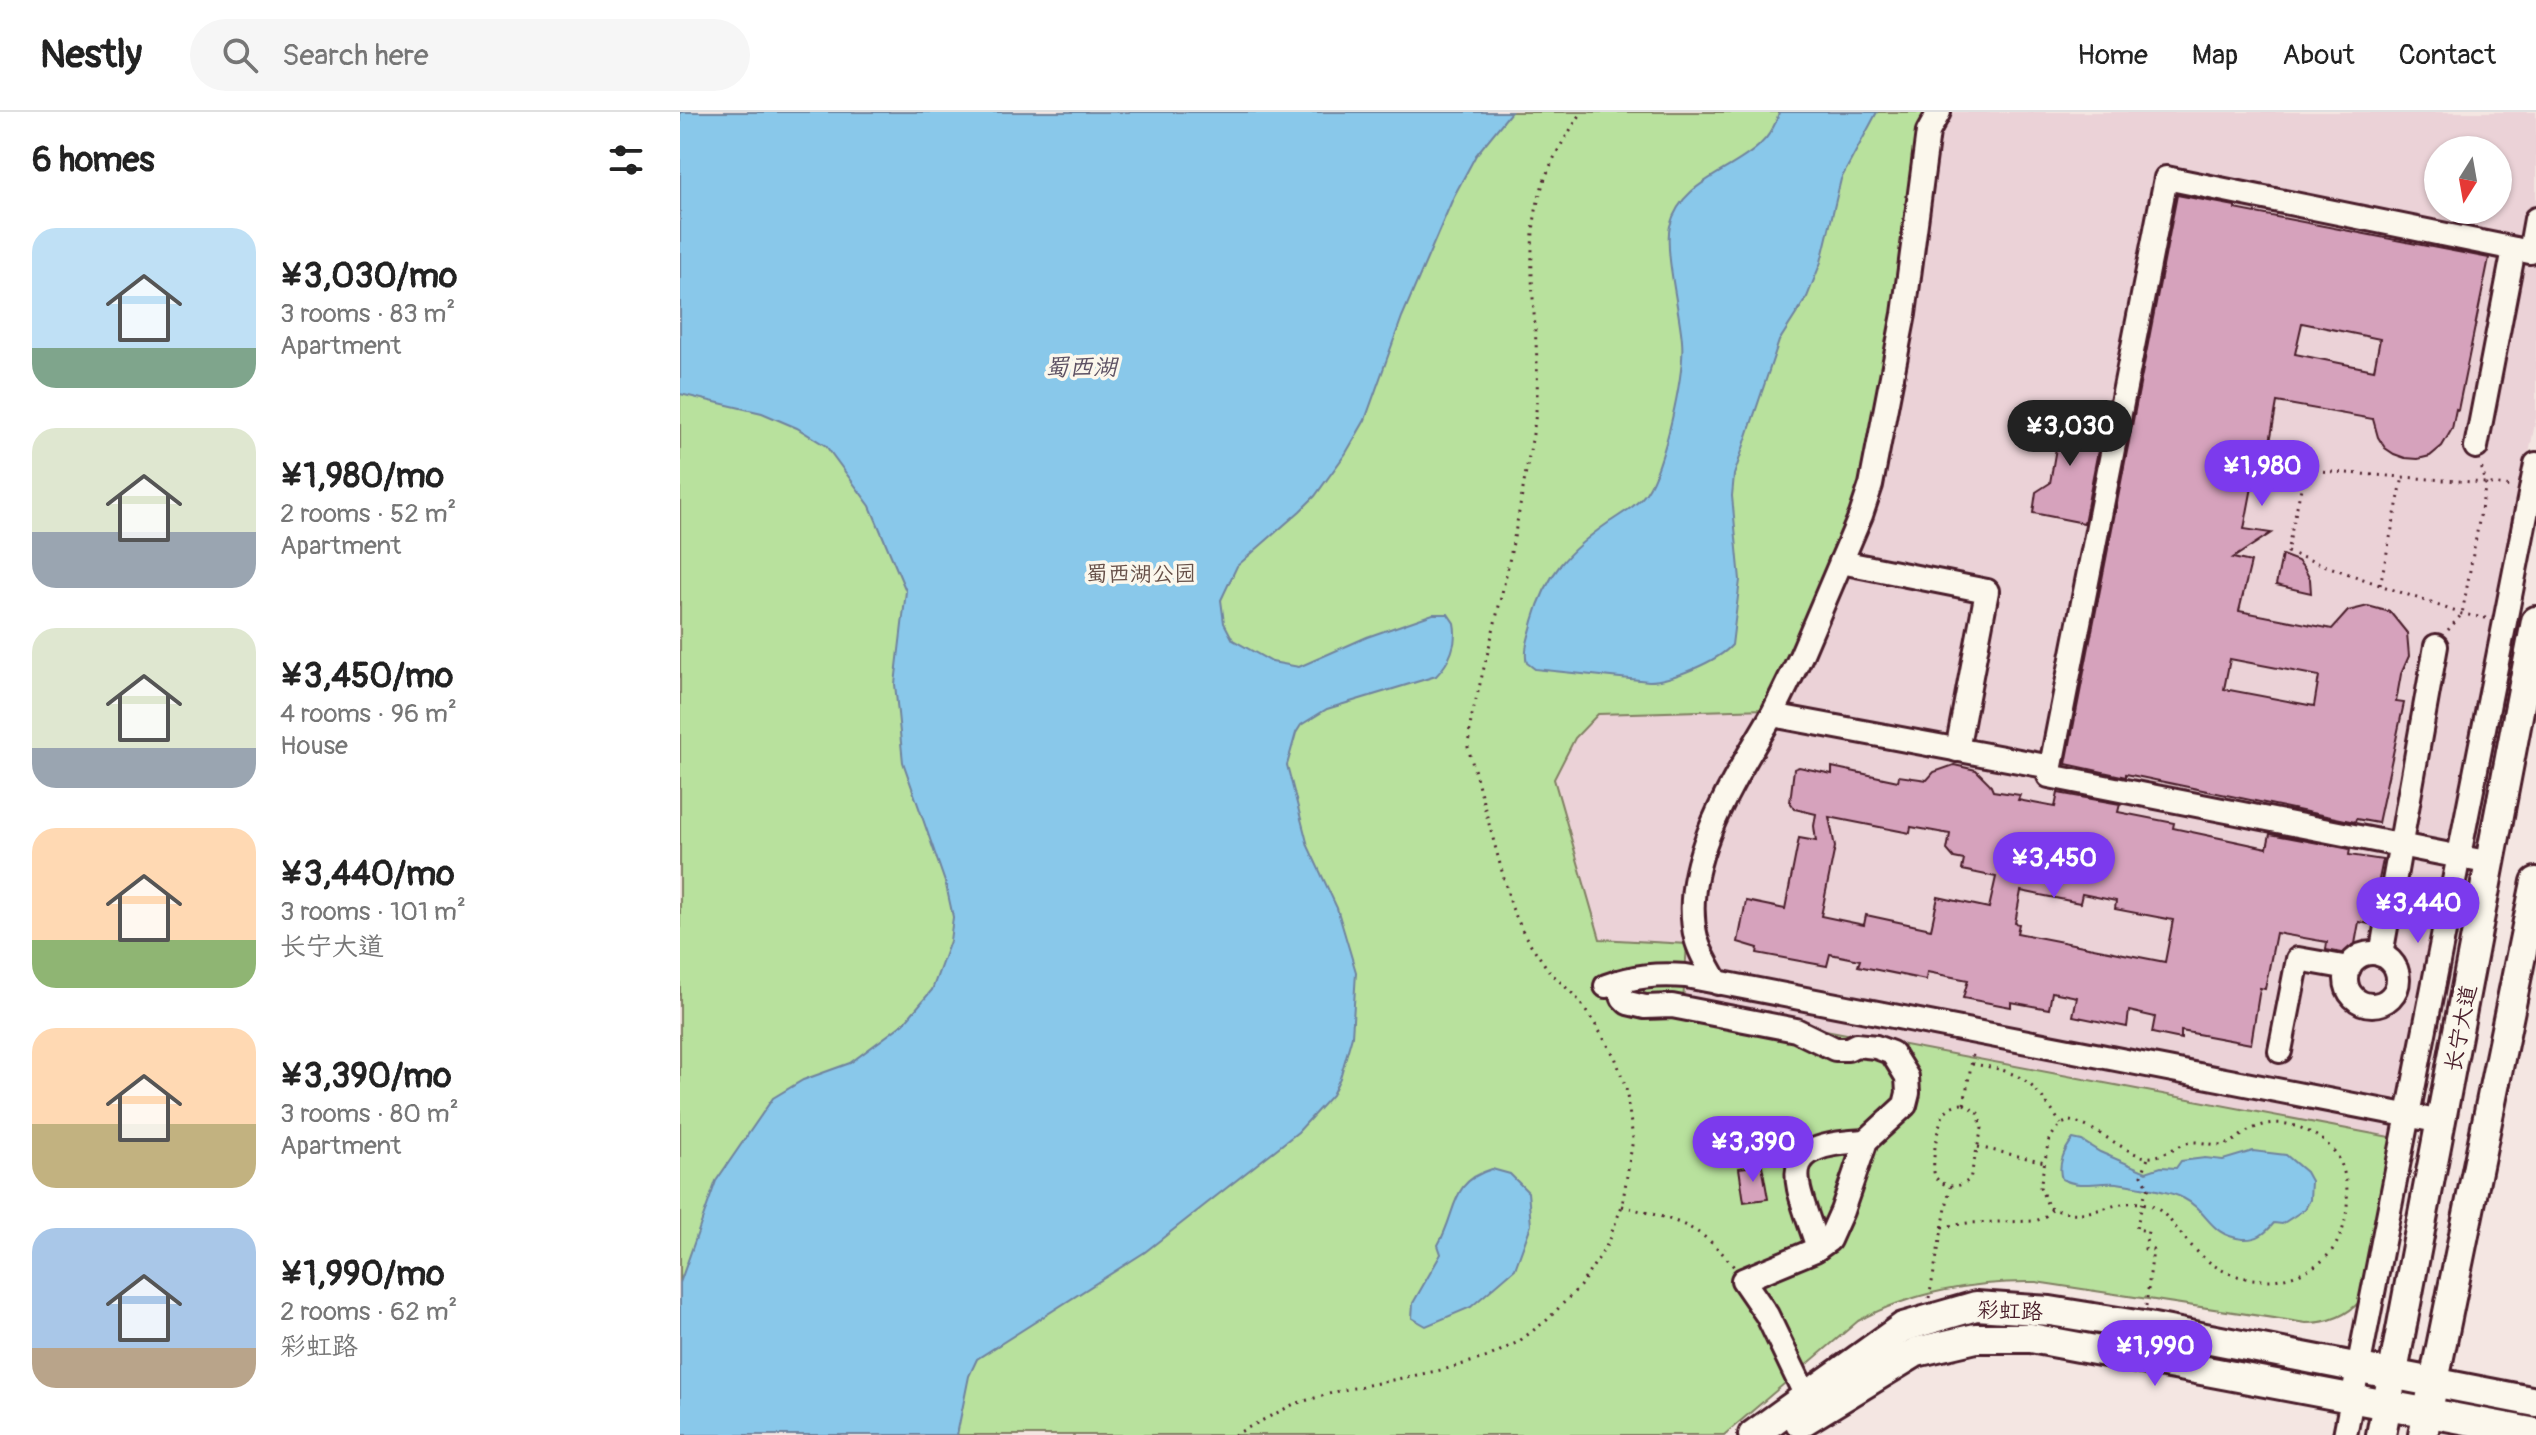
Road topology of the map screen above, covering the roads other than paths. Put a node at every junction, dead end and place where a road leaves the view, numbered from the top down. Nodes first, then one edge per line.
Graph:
1 (1939, 112) edge
2 (2536, 219) edge
3 (2514, 249) junction
4 (2476, 447) road end
5 (2536, 464) edge
6 (1841, 562) junction
7 (2536, 621) edge
8 (2436, 646) road end
9 (1772, 715) junction
10 (1957, 750) junction
11 (2051, 767) junction
12 (2459, 857) junction
13 (2491, 863) junction
14 (2536, 882) edge
15 (2529, 950) edge
16 (2381, 955) junction
17 (2349, 968) junction
18 (1718, 983) junction
19 (1828, 1004) junction
20 (1854, 1009) junction
21 (1821, 1043) junction
22 (1848, 1049) junction
23 (2280, 1051) dead end
24 (2408, 1116) junction
25 (2442, 1122) junction
26 (1866, 1141) junction
27 (1818, 1248) junction
28 (2358, 1368) junction
29 (2393, 1374) junction
30 (2433, 1382) junction
31 (1806, 1396) junction
32 (2352, 1398) junction
33 (2536, 1402) edge
34 (2387, 1405) junction
35 (2425, 1424) edge
36 (2536, 1433) edge
37 (1753, 1435) edge
38 (1783, 1435) edge
39 (2345, 1435) edge
40 (2381, 1435) edge

1 - 6 street
2 - 3 street
3 - 4 street
3 - 11 street
5 - 12 street
6 - 9 street
6 - 10 street
7 - 13 main road, 长宁大道
8 - 16 street
9 - 10 street
9 - 18 street
10 - 11 street
11 - 12 street
12 - 13 street
12 - 24 street
13 - 25 main road, 长宁大道
14 - 15 main road, 长宁大道
15 - 30 main road, 长宁大道
16 - 17 street
16 - 17 street
17 - 23 street
18 - 19 street
18 - 21 street
19 - 20 street
19 - 21 street
20 - 22 street
20 - 24 street
21 - 22 street
22 - 26 street
24 - 25 street
24 - 28 street
25 - 29 main road, 长宁大道
26 - 27 street
26 - 27 street
27 - 31 street
28 - 29 main road, 彩虹路
28 - 31 main road, 彩虹路
28 - 32 street
29 - 30 main road, 彩虹路
29 - 34 main road, 长宁大道
30 - 33 main road, 彩虹路
30 - 35 main road, 长宁大道
31 - 37 main road, 彩虹路
32 - 34 main road, 彩虹路
32 - 38 main road, 彩虹路
32 - 39 street
34 - 35 main road, 彩虹路
34 - 40 main road, 长宁大道
35 - 36 main road, 彩虹路

